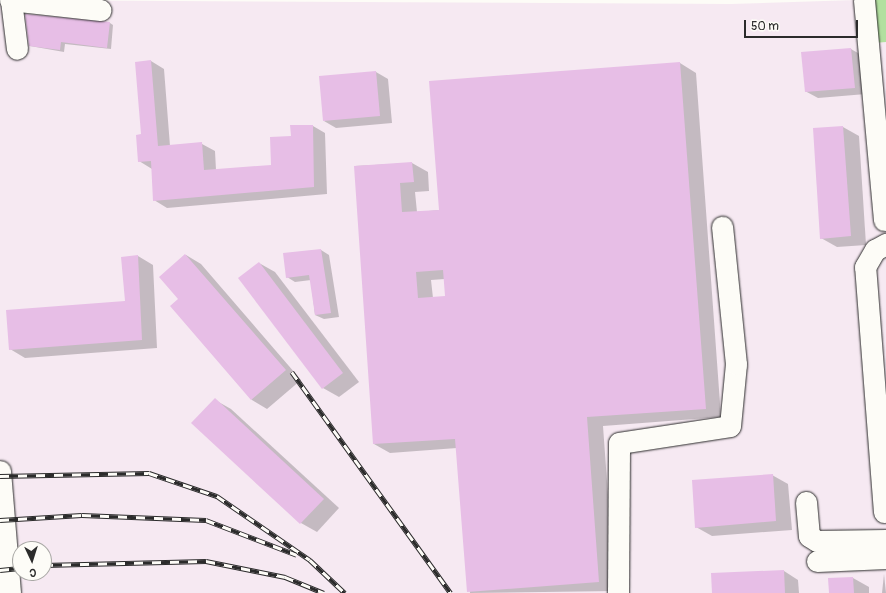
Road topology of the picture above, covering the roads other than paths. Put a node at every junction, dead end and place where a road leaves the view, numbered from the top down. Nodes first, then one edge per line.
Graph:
1 (11, 0) edge
2 (864, 0) edge
3 (100, 10) dead end
4 (17, 49) dead end
5 (884, 220) dead end
6 (722, 227) dead end
7 (886, 244) edge
8 (0, 471) edge
9 (806, 502) dead end
10 (884, 512) dead end
11 (886, 540) edge
12 (886, 558) edge
13 (817, 561) dead end
14 (10, 593) edge
15 (618, 593) edge

1 - 3 lane
1 - 4 lane
2 - 5 lane
6 - 15 lane
7 - 10 lane
8 - 14 lane
9 - 11 lane
12 - 13 lane

